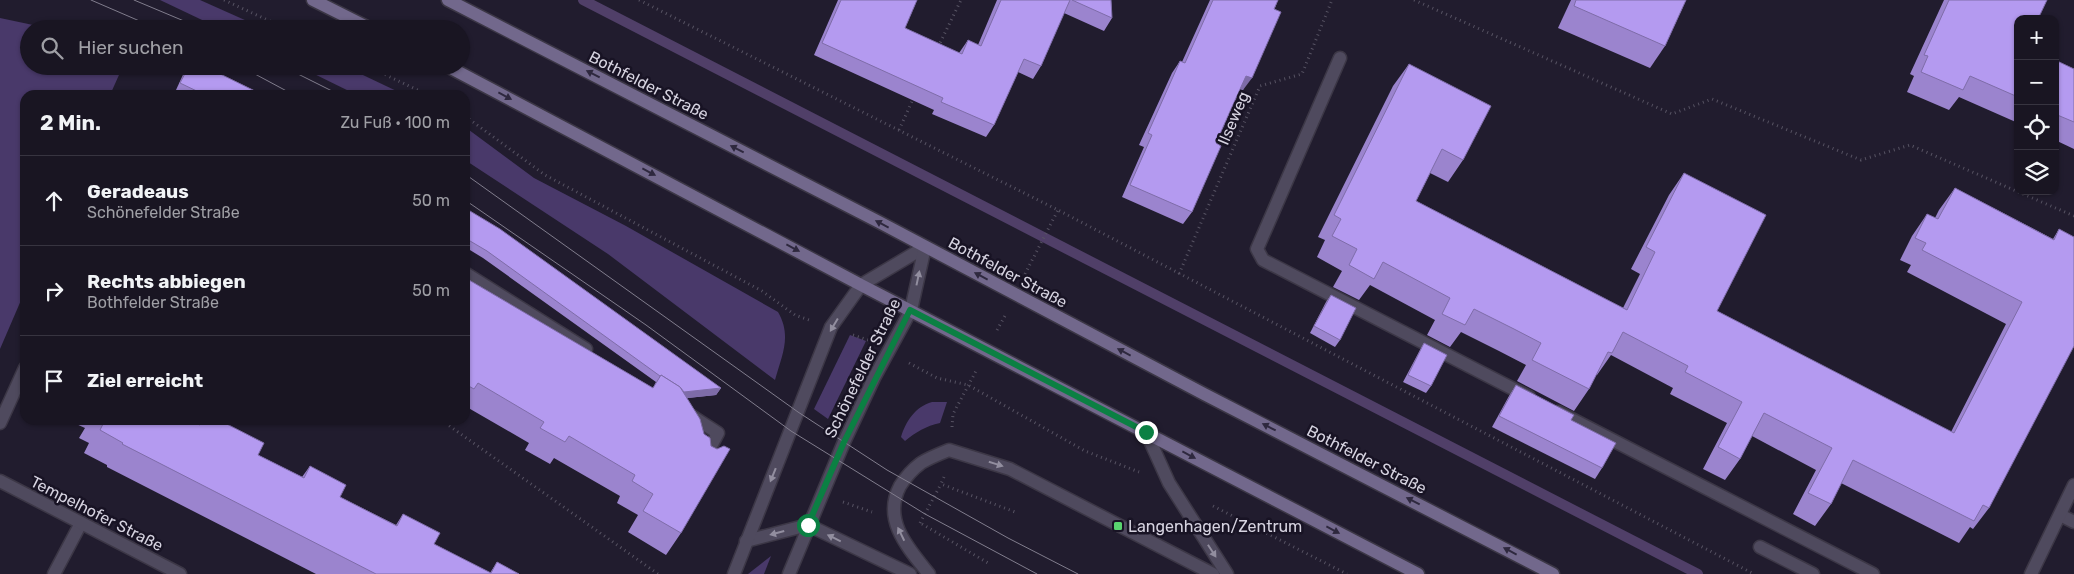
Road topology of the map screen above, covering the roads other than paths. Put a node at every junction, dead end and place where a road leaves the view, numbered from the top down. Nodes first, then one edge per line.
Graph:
1 (313, 0) edge
2 (448, 0) edge
3 (353, 20) edge
4 (1340, 58) dead end
5 (464, 75) edge
6 (925, 247) junction
7 (470, 276) edge
8 (862, 285) junction
9 (910, 310) junction
10 (601, 359) edge
11 (20, 379) edge
12 (676, 406) edge
13 (0, 422) edge
14 (1146, 432) junction
15 (702, 463) edge
16 (0, 481) edge
17 (2074, 485) edge
18 (2060, 516) junction
19 (81, 522) junction
20 (2074, 522) edge
21 (808, 525) junction
22 (746, 541) junction
23 (1760, 547) dead end
24 (54, 574) edge
25 (180, 574) edge
26 (734, 574) edge
27 (789, 574) edge
28 (910, 574) edge
29 (929, 574) edge
30 (1213, 574) edge
31 (1227, 574) edge
32 (1418, 574) edge
33 (1553, 574) edge
34 (1813, 574) edge
35 (1874, 574) edge
36 (2031, 574) edge

1 - 3 main road
6 -> 2 main road, Bothfelder Straße
4 - 35 street
5 -> 8 main road
6 - 8 street, Schönefelder Straße
9 -> 6 street, Schönefelder Straße
33 -> 6 main road, Bothfelder Straße
7 - 10 street
8 - 9 main road
8 -> 22 street, Schönefelder Straße
9 - 14 main road
9 - 21 street, Schönefelder Straße
11 - 13 street
12 - 15 street
14 -> 31 street
14 -> 32 main road
16 - 19 street, Tempelhofer Straße
17 - 18 street
18 - 20 street
18 - 36 street
19 - 24 street
19 - 25 street, Tempelhofer Straße
21 -> 22 street
21 - 27 street, Schönefelder Straße
28 -> 21 street
22 - 26 street, Schönefelder Straße
23 - 34 street
29 -> 30 street

